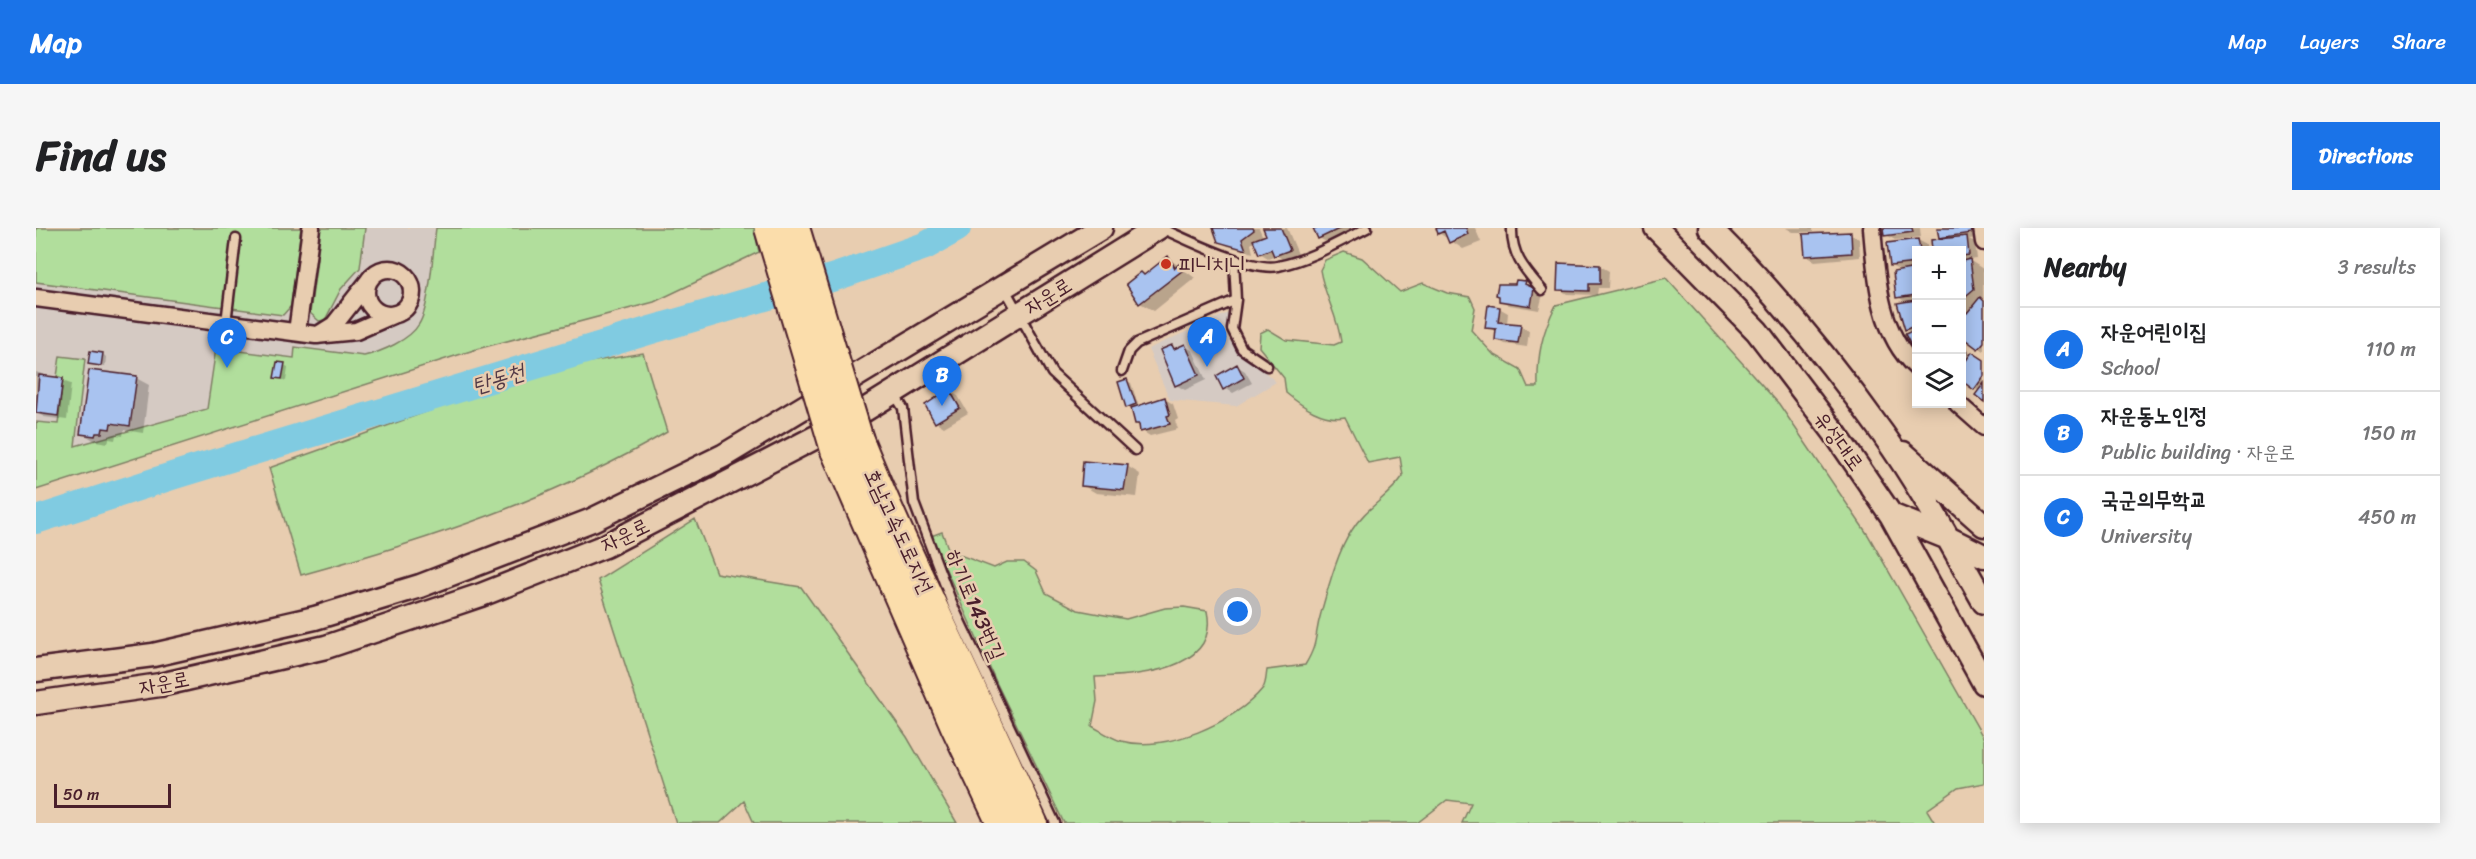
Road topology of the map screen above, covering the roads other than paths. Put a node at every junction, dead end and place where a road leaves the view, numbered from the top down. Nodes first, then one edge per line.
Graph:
1 (311, 228) edge
2 (770, 228) edge
3 (794, 228) edge
4 (1101, 228) edge
5 (1160, 228) edge
6 (1366, 228) edge
7 (1512, 228) edge
8 (1656, 228) edge
9 (1710, 228) edge
10 (1872, 228) edge
11 (1982, 228) edge
12 (236, 238) dead end
13 (1984, 242) edge
14 (1234, 260) junction
15 (372, 277) junction
16 (1004, 287) junction
17 (1542, 290) dead end
18 (36, 298) edge
19 (1236, 300) junction
20 (395, 314) junction
21 (1018, 315) junction
22 (226, 323) junction
23 (297, 332) junction
24 (316, 335) junction
25 (1912, 361) edge
26 (1267, 366) dead end
27 (1122, 371) dead end
28 (893, 392) junction
29 (1963, 408) edge
30 (1984, 427) edge
31 (1884, 436) junction
32 (847, 445) junction
33 (1135, 450) dead end
34 (1891, 514) junction
35 (1981, 517) edge
36 (1935, 519) junction
37 (1948, 537) junction
38 (1984, 556) edge
39 (1984, 602) edge
40 (36, 670) edge
41 (1984, 683) edge
42 (36, 703) edge
43 (1002, 823) edge
44 (1032, 823) edge
45 (1055, 823) edge

1 - 23 street
2 - 32 highway, 호남고속도로지선, bridge
3 - 32 highway, 호남고속도로지선, bridge
4 - 16 street, 자운로
5 - 14 lane
5 - 21 street, 자운로
6 - 14 lane
7 - 17 lane
8 - 34 street, 유성대로
9 - 31 street, 유성대로
10 - 25 street
11 - 13 street
12 - 22 lane
14 - 19 lane
15 - 20 street
15 - 20 street
15 - 24 street
16 - 21 lane
16 - 40 street, 자운로
18 - 22 street
19 - 26 lane
19 - 27 lane
20 - 24 street
21 - 28 street, 자운로
21 - 33 lane
22 - 23 street
23 - 24 street
28 - 42 street, 자운로
28 - 45 lane, 하기로143번길
29 - 30 street
31 - 35 street
31 - 36 street, 유성대로
32 - 43 highway, 호남고속도로지선
32 - 44 highway, 호남고속도로지선
34 - 37 street
34 - 41 street, 유성대로
35 - 36 street
36 - 37 street, 유성대로
37 - 38 street
37 - 39 street, 유성대로

